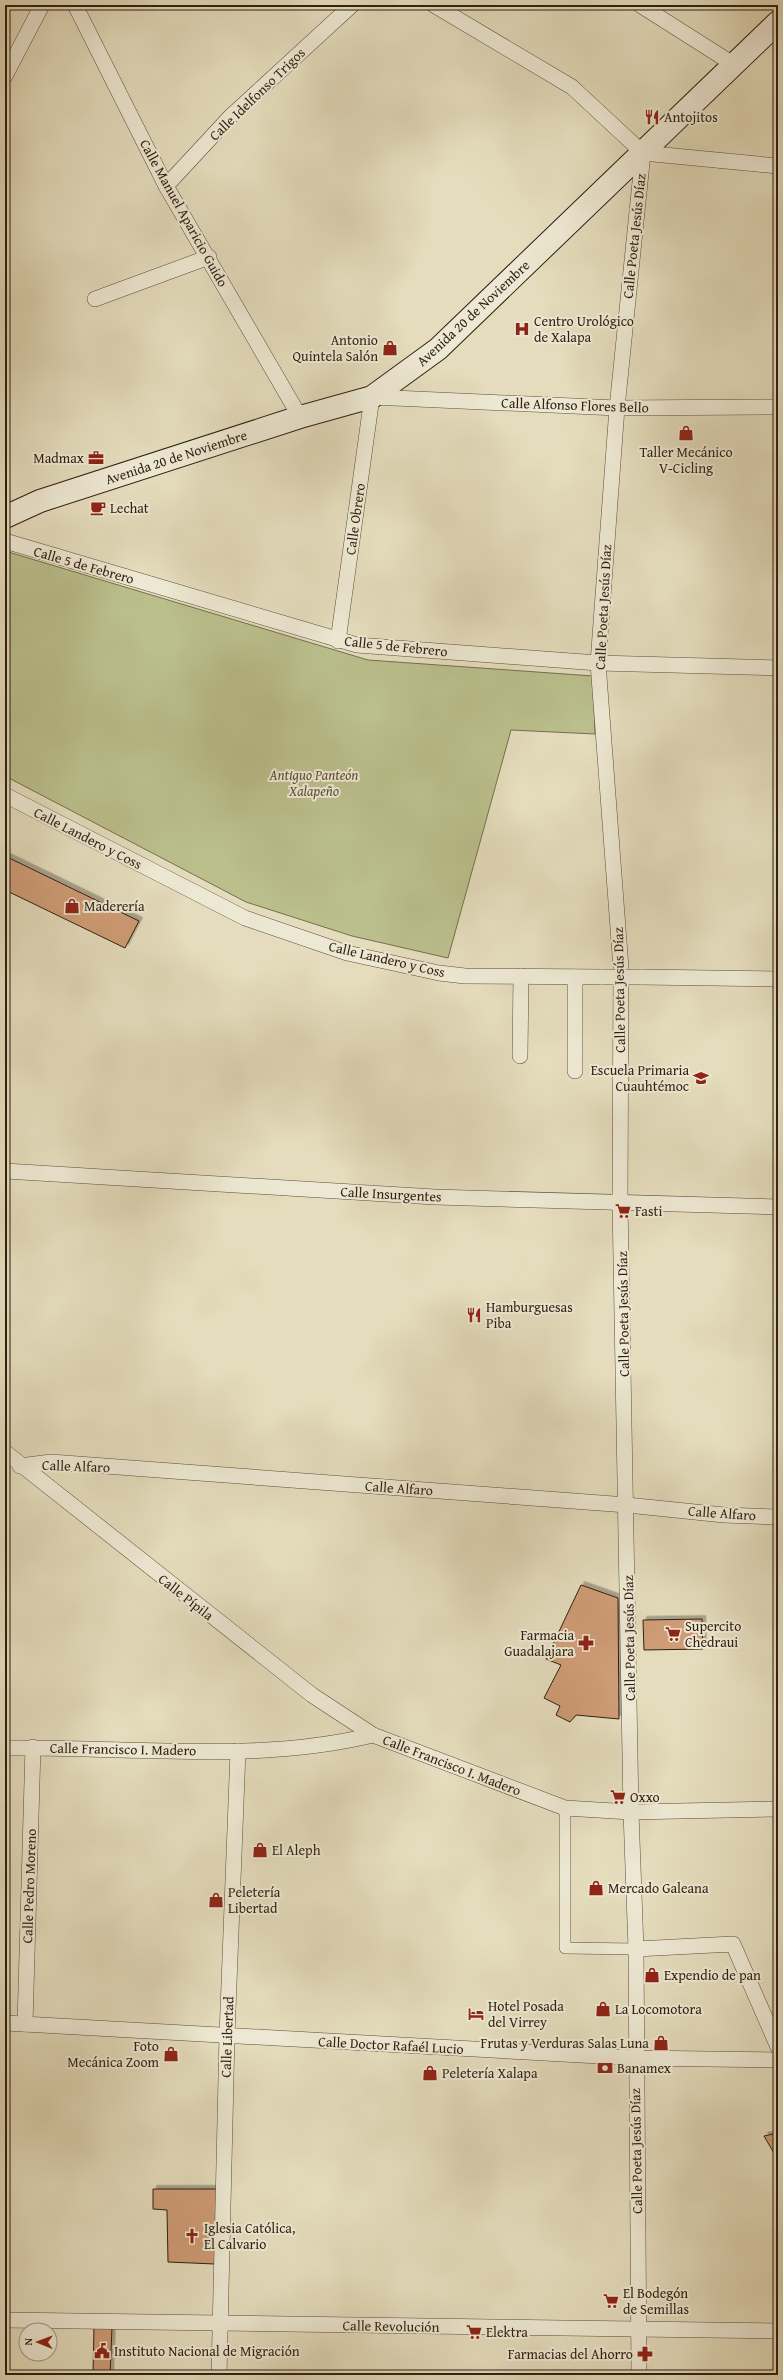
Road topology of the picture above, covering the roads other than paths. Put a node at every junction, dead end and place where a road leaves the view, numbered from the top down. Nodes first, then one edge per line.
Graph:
1 (42, 5) edge
2 (75, 5) edge
3 (352, 5) edge
4 (434, 5) edge
5 (640, 5) edge
6 (778, 22) edge
7 (733, 64) junction
8 (5, 76) edge
9 (643, 153) junction
10 (778, 166) edge
11 (166, 186) junction
12 (209, 257) junction
13 (95, 299) dead end
14 (372, 397) junction
15 (778, 407) edge
16 (617, 408) junction
17 (300, 417) junction
18 (5, 517) edge
19 (5, 541) edge
20 (338, 641) junction
21 (598, 662) junction
22 (777, 664) edge
23 (5, 795) edge
24 (521, 976) junction
25 (575, 977) junction
26 (778, 979) edge
27 (520, 1056) dead end
28 (575, 1071) dead end
29 (5, 1171) edge
30 (620, 1203) junction
31 (778, 1207) edge
32 (5, 1452) edge
33 (20, 1466) junction
34 (627, 1505) junction
35 (778, 1517) edge
36 (373, 1735) junction
37 (33, 1747) junction
38 (5, 1748) edge
39 (238, 1751) junction
40 (565, 1808) junction
41 (778, 1809) edge
42 (631, 1812) junction
43 (636, 1949) junction
44 (5, 2023) edge
45 (25, 2024) junction
46 (227, 2036) junction
47 (778, 2046) edge
48 (635, 2058) junction
49 (778, 2060) edge
50 (5, 2320) edge
51 (221, 2324) junction
52 (638, 2329) junction
53 (778, 2331) edge
54 (219, 2375) edge
55 (639, 2375) edge

1 - 8 street
2 - 11 street, Calle Manuel Aparicio Guido
3 - 11 street, Calle Idelfonso Trigos
4 - 9 street
5 - 7 street
6 - 7 main road, Avenida 20 de Noviembre
7 - 9 main road, Avenida 20 de Noviembre
9 - 10 street
9 - 14 main road, Avenida 20 de Noviembre
9 - 16 street, Calle Poeta Jesús Díaz
11 - 12 street, Calle Manuel Aparicio Guido
12 - 13 street
12 - 17 street, Calle Manuel Aparicio Guido
14 - 16 street, Calle Alfonso Flores Bello
14 - 17 main road, Avenida 20 de Noviembre
14 - 20 street, Calle Obrero
15 - 16 street, Calle Alfonso Flores Bello
16 - 21 street, Calle Poeta Jesús Díaz
17 - 18 main road, Avenida 20 de Noviembre
19 - 20 street, Calle 5 de Febrero
20 - 21 street, Calle 5 de Febrero
21 - 22 street, Calle 5 de Febrero
21 - 30 street, Calle Poeta Jesús Díaz
23 - 24 street, Calle Landero y Coss
24 - 25 street, Calle Landero y Coss
24 - 27 street
25 - 26 street, Calle Landero y Coss, bridge
25 - 28 street
29 - 30 street, Calle Insurgentes
30 - 31 street, Calle Insurgentes
30 - 34 street, Calle Poeta Jesús Díaz
32 - 33 street, Calle Pípila
33 - 34 street, Calle Alfaro
33 - 36 street, Calle Pípila
34 - 35 street, Calle Alfaro
34 - 42 street, Calle Poeta Jesús Díaz
36 - 39 street, Calle Francisco I. Madero
36 - 40 street, Calle Francisco I. Madero
37 - 38 street, Calle Francisco I. Madero
37 - 39 street, Calle Francisco I. Madero
37 - 45 street, Calle Pedro Moreno
39 - 46 street, Calle Libertad
40 - 42 street, Calle Francisco I. Madero
40 - 43 street
41 - 42 street, Calle Francisco I. Madero
42 - 43 street, Calle Poeta Jesús Díaz
43 - 47 street
43 - 48 street, Calle Poeta Jesús Díaz
44 - 45 street, Calle Doctor Rafaél Lucio
45 - 46 street, Calle Doctor Rafaél Lucio
46 - 48 street, Calle Doctor Rafaél Lucio
46 - 51 street, Calle Libertad
48 - 49 street, Calle Doctor Rafaél Lucio
48 - 52 street, Calle Poeta Jesús Díaz
50 - 51 street, Calle Revolución
51 - 52 street, Calle Revolución
51 - 54 street, Calle Libertad
52 - 53 street, Calle Revolución
52 - 55 street, Calle Poeta Jesús Díaz

